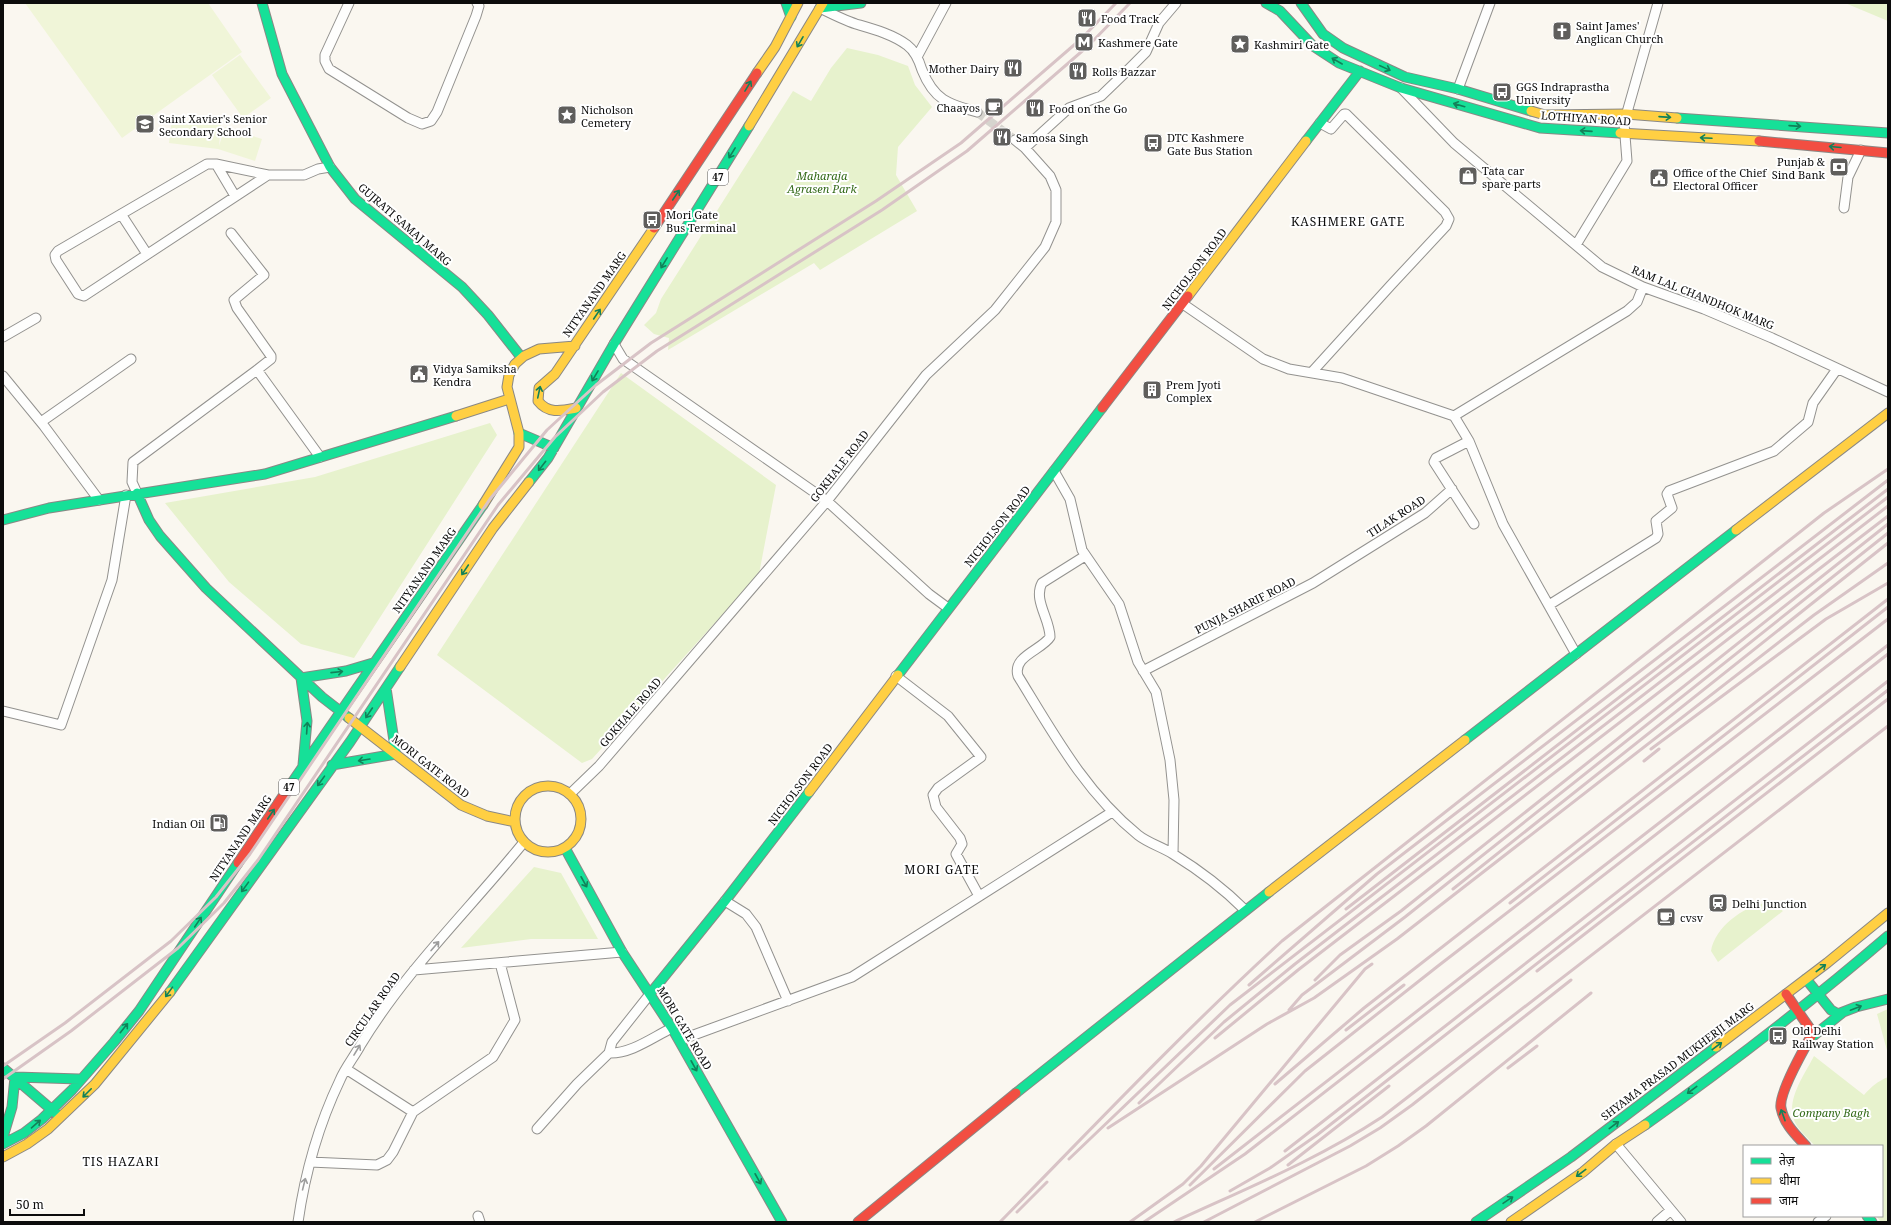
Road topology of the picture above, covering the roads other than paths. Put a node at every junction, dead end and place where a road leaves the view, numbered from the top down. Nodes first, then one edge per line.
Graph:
1 (262, 3) edge
2 (349, 3) edge
3 (477, 3) edge
4 (786, 3) edge
5 (798, 3) edge
6 (861, 3) edge
7 (946, 3) edge
8 (1176, 3) edge
9 (1266, 3) edge
10 (1301, 3) edge
11 (1490, 3) edge
12 (1658, 3) edge
13 (822, 6) edge
14 (791, 17) junction
15 (917, 57) junction
16 (1360, 72) junction
17 (1400, 88) junction
18 (1458, 89) junction
19 (977, 112) tunnel mouth
20 (1626, 114) junction
21 (1320, 123) junction
22 (1888, 132) edge
23 (1625, 133) junction
24 (1014, 140) tunnel mouth
25 (1025, 148) junction
26 (1861, 150) junction
27 (1888, 153) edge
28 (216, 164) junction
29 (330, 167) junction
30 (268, 174) junction
31 (235, 196) junction
32 (1844, 208) dead end
33 (121, 214) junction
34 (231, 233) dead end
35 (1576, 246) junction
36 (147, 254) junction
37 (1643, 287) junction
38 (1183, 304) junction
39 (36, 318) dead end
40 (3, 337) edge
41 (614, 344) junction
42 (575, 346) junction
43 (521, 357) junction
44 (131, 359) dead end
45 (1836, 369) junction
46 (257, 370) junction
47 (1312, 372) junction
48 (3, 376) edge
49 (1888, 392) edge
50 (509, 399) junction
51 (576, 408) junction
52 (1888, 414) edge
53 (1454, 416) junction
54 (41, 422) junction
55 (519, 433) junction
56 (1469, 441) junction
57 (554, 448) junction
58 (320, 458) junction
59 (1054, 471) junction
60 (1452, 489) junction
61 (137, 493) junction
62 (126, 495) junction
63 (99, 500) junction
64 (827, 501) junction
65 (3, 520) edge
66 (485, 522) junction
67 (1474, 524) dead end
68 (1085, 556) junction
69 (1355, 556) joint
70 (1549, 604) junction
71 (948, 608) junction
72 (1576, 654) junction
73 (373, 663) junction
74 (1143, 671) junction
75 (896, 676) junction
76 (301, 678) junction
77 (386, 688) junction
78 (3, 711) edge
79 (340, 711) junction
80 (360, 726) junction
81 (396, 754) junction
82 (332, 765) junction
83 (302, 767) junction
84 (570, 794) junction
85 (1112, 812) junction
86 (515, 822) junction
87 (524, 842) junction
88 (565, 848) junction
89 (1173, 854) junction
90 (980, 896) junction
91 (725, 901) junction
92 (1245, 910) junction
93 (1888, 913) edge
94 (190, 934) junction
95 (1888, 936) edge
96 (204, 944) junction
97 (622, 952) junction
98 (178, 953) junction
99 (191, 962) junction
100 (500, 963) junction
101 (414, 970) junction
102 (1806, 979) junction
103 (1818, 993) junction
104 (650, 994) junction
105 (1786, 994) junction
106 (1888, 999) edge
107 (788, 1001) junction
108 (1798, 1009) junction
109 (1842, 1013) junction
110 (672, 1028) junction
111 (1812, 1037) junction
112 (680, 1040) junction
113 (609, 1053) junction
114 (3, 1068) edge
115 (346, 1069) junction
116 (15, 1077) junction
117 (80, 1079) junction
118 (52, 1109) junction
119 (413, 1112) junction
120 (61, 1117) junction
121 (536, 1129) dead end
122 (3, 1137) edge
123 (3, 1144) edge
124 (1616, 1144) junction
125 (1805, 1145) edge
126 (3, 1157) edge
127 (310, 1162) junction
128 (1671, 1210) junction
129 (298, 1222) edge
130 (782, 1222) edge
131 (858, 1222) edge
132 (1476, 1222) edge
133 (1511, 1222) edge
134 (1657, 1222) edge
135 (1681, 1222) edge

1 - 29 main road, GUJRATI SAMAJ MARG
2 - 3 street
4 - 14 main road
5 - 14 main road, NITYANAND MARG / 47
6 - 13 main road
7 - 15 street
8 - 25 street
16 -> 9 main road, LOTHIYAN ROAD
10 -> 18 main road, LOTHIYAN ROAD
11 - 18 street
12 - 20 street
13 - 15 street
13 -> 41 main road, NITYANAND MARG / 47
42 -> 14 main road, NITYANAND MARG / 47
15 - 19 street
16 - 17 main road, LOTHIYAN ROAD
16 - 21 main road, NICHOLSON ROAD
23 -> 17 main road, LOTHIYAN ROAD
17 - 35 street, RAM LAL CHANDHOK MARG
18 - 20 main road, LOTHIYAN ROAD
20 -> 22 main road, LOTHIYAN ROAD
20 - 23 street
21 - 38 main road, NICHOLSON ROAD
21 - 47 street
26 -> 23 main road, LOTHIYAN ROAD
23 - 35 street
24 - 25 street, GOKHALE ROAD
25 - 64 street, GOKHALE ROAD
26 - 27 main road, LOTHIYAN ROAD
26 - 32 street
28 - 30 street
28 - 31 street
28 - 33 street
29 - 30 street
29 - 43 main road, GUJRATI SAMAJ MARG
30 - 31 street
31 - 36 street
33 - 36 street
33 - 36 street
34 - 46 street
35 - 37 street, RAM LAL CHANDHOK MARG
37 - 45 street, RAM LAL CHANDHOK MARG
37 - 53 street
38 - 47 street
38 - 59 main road, NICHOLSON ROAD
39 - 40 street
41 -> 51 main road, NITYANAND MARG / 47
41 - 64 street
42 - 43 main road, NITYANAND MARG
51 -> 42 main road
43 - 50 main road, NITYANAND MARG / 47
44 - 54 street
45 - 49 street, RAM LAL CHANDHOK MARG
45 - 70 street
46 - 58 street
46 - 61 street
47 - 53 street
48 - 54 street
50 - 55 main road, NITYANAND MARG / 47
50 - 58 main road
51 - 57 main road, NITYANAND MARG / 47
52 - 72 main road
53 - 56 street
54 - 63 street
55 - 57 main road
55 - 66 main road, NITYANAND MARG / 47
56 - 60 street
56 - 70 street
57 -> 66 main road, NITYANAND MARG / 47
58 - 61 main road
59 - 68 street
59 - 71 main road, NICHOLSON ROAD
60 - 67 street
60 - 69 street, TILAK ROAD
61 - 62 main road
61 - 76 main road, MORI GATE ROAD
62 - 63 main road
62 - 78 street
63 - 65 main road
64 - 71 street
64 - 84 street, GOKHALE ROAD
66 - 73 main road, NITYANAND MARG / 47
66 -> 77 main road, NITYANAND MARG / 47
68 - 74 street
68 - 85 street
69 - 74 street, PUNJA SHARIF ROAD
70 - 72 street
71 - 75 main road, NICHOLSON ROAD
72 - 92 main road
76 -> 73 main road
73 - 79 main road, NITYANAND MARG / 47
74 - 89 street
75 - 90 street
75 - 91 main road, NICHOLSON ROAD
76 - 79 main road, MORI GATE ROAD
83 -> 76 main road
77 -> 80 main road, NITYANAND MARG / 47
77 - 81 main road
79 - 80 main road, MORI GATE ROAD
79 - 83 main road, NITYANAND MARG / 47
80 - 81 main road, MORI GATE ROAD
80 - 82 main road, NITYANAND MARG / 47
81 -> 82 main road
81 - 86 main road, MORI GATE ROAD
82 -> 96 main road, NITYANAND MARG / 47
94 -> 83 main road, NITYANAND MARG / 47
84 - 86 main road
84 - 88 main road
85 - 89 street
85 - 90 street
86 - 87 main road
87 - 88 main road
101 -> 87 street, CIRCULAR ROAD
88 -> 97 main road, MORI GATE ROAD
89 - 92 street
90 - 107 street
91 - 104 main road, NICHOLSON ROAD
91 - 107 street
92 - 131 main road
102 -> 93 main road, SHYAMA PRASAD MUKHERJI MARG
94 - 96 main road
94 - 98 main road, NITYANAND MARG / 47
95 - 103 main road
96 - 99 main road, NITYANAND MARG / 47
97 - 100 street
97 - 104 main road, MORI GATE ROAD
98 - 99 main road
117 -> 98 main road, NITYANAND MARG / 47
99 -> 120 main road, NITYANAND MARG / 47
100 - 101 street
100 - 119 street
115 -> 101 street, CIRCULAR ROAD
102 - 103 main road
102 - 105 main road, SHYAMA PRASAD MUKHERJI MARG
103 - 108 main road
103 - 109 main road
104 - 110 main road, MORI GATE ROAD
104 - 113 street
105 - 108 main road
132 -> 105 main road, SHYAMA PRASAD MUKHERJI MARG
109 -> 106 main road
107 - 112 street
108 - 111 main road
108 -> 124 main road
109 - 111 main road
110 - 112 main road, MORI GATE ROAD
110 - 113 street
125 -> 111 main road
112 -> 130 main road, MORI GATE ROAD
113 - 121 street
114 - 116 main road
115 - 119 street
115 - 127 street, CIRCULAR ROAD
116 - 117 main road
116 - 118 main road
116 - 122 main road
117 - 118 main road, NITYANAND MARG / 47
118 - 120 main road
123 -> 118 main road, NITYANAND MARG / 47
119 - 127 street
120 - 126 main road, NITYANAND MARG / 47
124 - 128 street
124 -> 133 main road
129 -> 127 street, CIRCULAR ROAD
128 - 134 street
128 - 135 street

